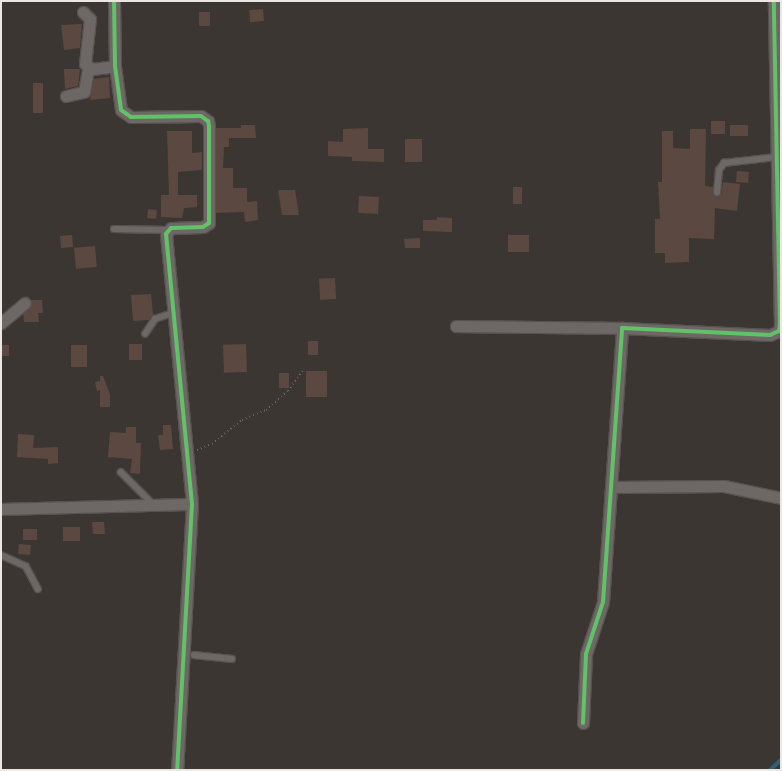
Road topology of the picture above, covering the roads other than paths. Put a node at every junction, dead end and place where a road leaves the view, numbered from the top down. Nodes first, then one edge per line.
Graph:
1 (114, 1) edge
2 (774, 1) edge
3 (83, 12) dead end
4 (115, 66) junction
5 (88, 69) junction
6 (66, 96) dead end
7 (776, 157) junction
8 (717, 193) dead end
9 (114, 229) dead end
10 (168, 230) junction
11 (25, 303) dead end
12 (172, 313) junction
13 (1, 324) edge
14 (456, 326) dead end
15 (622, 328) junction
16 (145, 334) dead end
17 (122, 472) dead end
18 (611, 487) junction
19 (781, 498) edge
20 (192, 504) junction
21 (155, 505) junction
22 (1, 508) edge
23 (1, 555) edge
24 (38, 589) dead end
25 (189, 655) junction
26 (232, 659) dead end
27 (584, 723) dead end
28 (177, 770) edge

1 - 4 street
2 - 7 street
3 - 5 street
4 - 5 street
4 - 10 street
5 - 6 street
7 - 8 lane
7 - 15 street
9 - 10 lane
10 - 12 street
11 - 13 street
12 - 16 lane
12 - 20 street
14 - 15 street
15 - 18 street
17 - 21 lane
18 - 19 street
18 - 27 street
20 - 21 street
20 - 25 street
21 - 22 street
23 - 24 lane
25 - 26 lane
25 - 28 street

